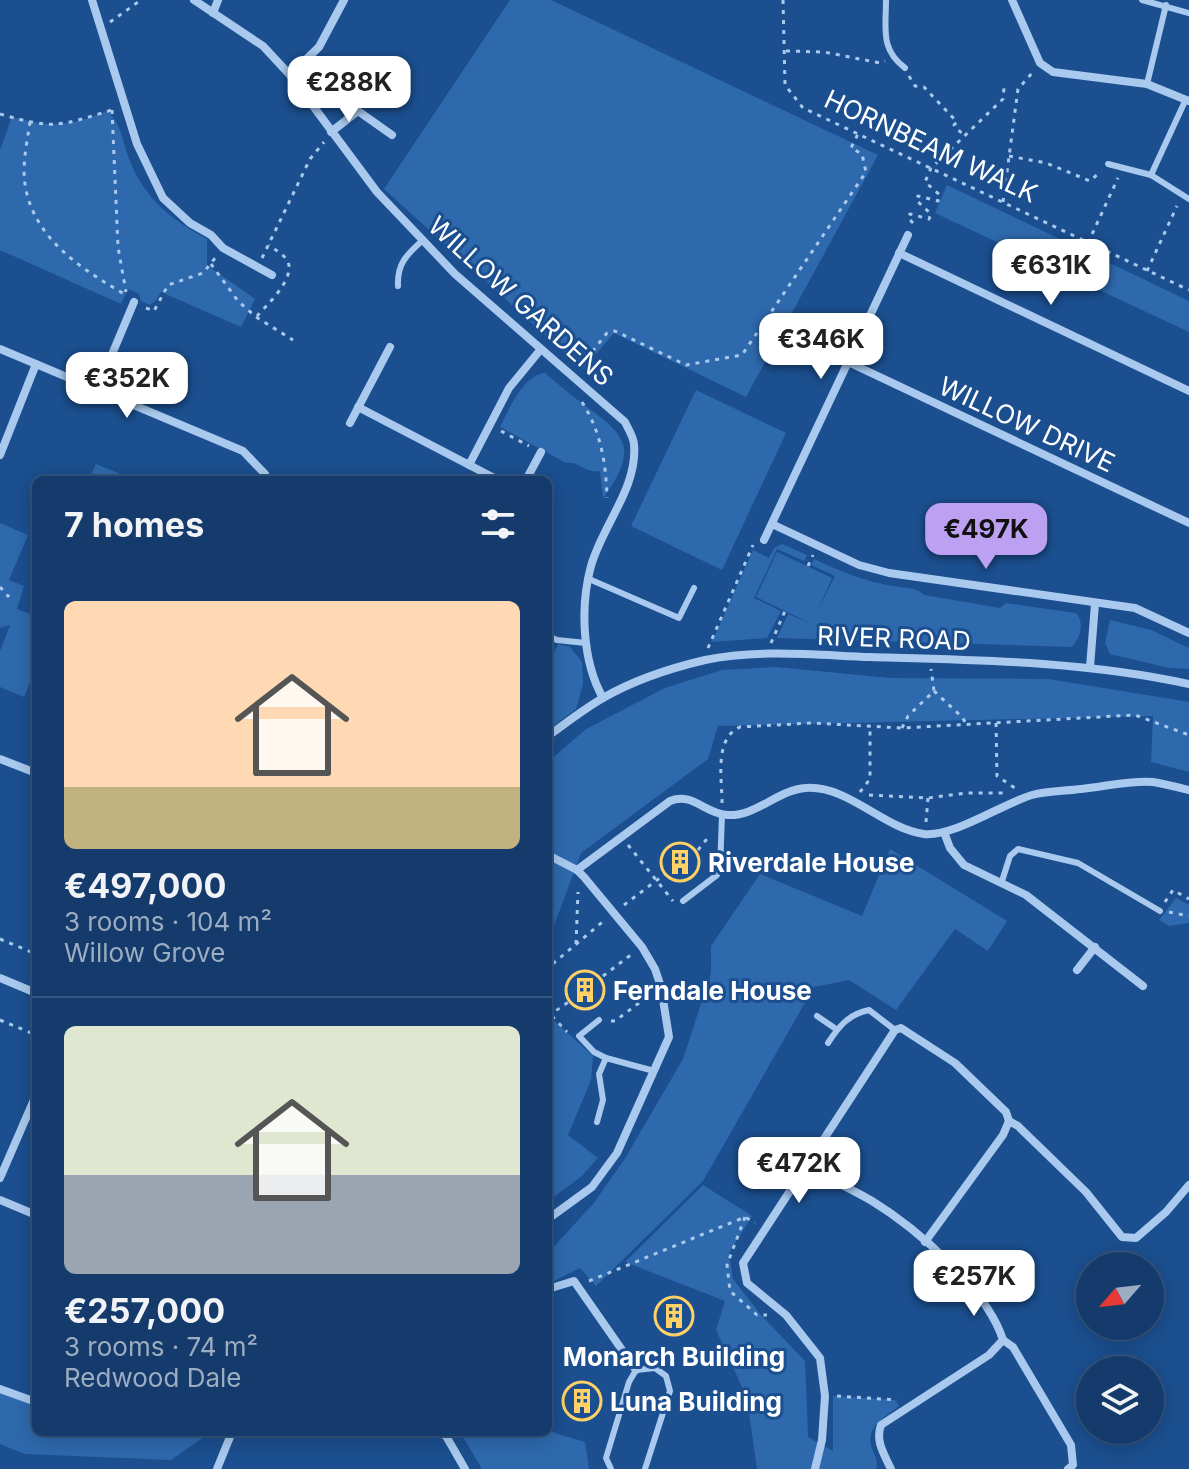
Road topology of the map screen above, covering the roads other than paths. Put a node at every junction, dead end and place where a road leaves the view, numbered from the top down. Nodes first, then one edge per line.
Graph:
1 (92, 0) edge
2 (194, 0) edge
3 (218, 0) edge
4 (344, 0) edge
5 (886, 0) edge
6 (1012, 0) edge
7 (1142, 0) edge
8 (1166, 5) junction
9 (213, 13) junction
10 (1189, 13) edge
11 (905, 68) road end
12 (290, 75) junction
13 (334, 83) dead end
14 (1147, 84) junction
15 (1188, 100) edge
16 (358, 111) junction
17 (331, 132) junction
18 (392, 135) dead end
19 (1108, 164) road end
20 (1151, 175) junction
21 (1187, 197) edge
22 (908, 235) dead end
23 (423, 240) junction
24 (899, 253) junction
25 (272, 275) dead end
26 (398, 286) dead end
27 (134, 302) road end
28 (390, 347) dead end
29 (0, 349) edge
30 (541, 349) junction
31 (848, 362) junction
32 (36, 364) junction
33 (97, 390) junction
34 (1189, 391) edge
35 (358, 407) junction
36 (350, 423) dead end
37 (541, 452) road end
38 (0, 455) edge
39 (469, 465) junction
40 (266, 476) edge
41 (490, 476) edge
42 (528, 476) edge
43 (1189, 523) edge
44 (772, 524) junction
45 (764, 540) road end
46 (589, 579) junction
47 (694, 588) dead end
48 (1095, 604) junction
49 (1189, 633) edge
50 (552, 638) edge
51 (586, 643) junction
52 (1090, 667) junction
53 (1189, 684) edge
54 (603, 698) junction
55 (552, 733) edge
56 (0, 759) edge
57 (32, 771) edge
58 (1189, 790) edge
59 (722, 815) junction
60 (944, 832) junction
61 (552, 857) edge
62 (581, 874) junction
63 (1002, 881) junction
64 (683, 901) road end
65 (1160, 911) road end
66 (1095, 947) junction
67 (1077, 970) dead end
68 (0, 978) edge
69 (1143, 986) dead end
70 (32, 991) edge
71 (817, 1016) dead end
72 (599, 1020) road end
73 (836, 1029) junction
74 (895, 1030) junction
75 (828, 1043) dead end
76 (606, 1058) junction
77 (654, 1071) junction
78 (32, 1104) edge
79 (1009, 1121) junction
80 (597, 1122) dead end
81 (805, 1166) junction
82 (0, 1178) edge
83 (1189, 1185) edge
84 (0, 1200) edge
85 (32, 1213) edge
86 (552, 1216) edge
87 (925, 1242) junction
88 (552, 1288) edge
89 (1003, 1340) junction
90 (636, 1370) junction
91 (0, 1389) edge
92 (32, 1401) edge
93 (230, 1436) edge
94 (446, 1436) edge
95 (217, 1469) edge
96 (465, 1469) edge
97 (611, 1469) edge
98 (645, 1469) edge
99 (815, 1469) edge
100 (891, 1469) edge
101 (1068, 1469) edge

1 - 25 street
2 - 9 street, WILLOW GARDENS
3 - 9 street
4 - 12 street
5 - 11 lane
6 - 14 street
7 - 8 lane
8 - 10 lane
8 - 14 lane
9 - 12 street, WILLOW GARDENS
12 - 17 street, WILLOW GARDENS
13 - 16 street
14 - 15 street
15 - 20 lane
16 - 17 street
16 - 18 street
17 - 23 street, WILLOW GARDENS
19 - 20 lane
20 - 21 lane
22 - 24 street
23 - 26 lane
23 - 30 street, WILLOW GARDENS
24 - 31 street
24 - 34 street
27 - 33 street
28 - 35 street
29 - 32 street
30 - 39 street
30 - 46 street, WILLOW GARDENS
31 - 43 street, WILLOW DRIVE
31 - 44 street
32 - 33 street
32 - 38 street
33 - 40 street
35 - 36 street
35 - 39 street
37 - 42 street
39 - 41 street
44 - 45 street
44 - 48 street
46 - 47 lane
46 - 51 street, WILLOW GARDENS
48 - 49 street
48 - 52 street
50 - 51 lane
51 - 54 street, WILLOW GARDENS
52 - 53 street, RIVER ROAD
52 - 54 street, RIVER ROAD
54 - 55 street, RIVER ROAD
56 - 57 street
58 - 60 street
59 - 60 street
59 - 62 street
59 - 64 lane
60 - 63 street
61 - 62 street
62 - 77 street
63 - 65 lane
63 - 66 street
66 - 67 street
66 - 69 street
68 - 70 street
71 - 73 lane
72 - 76 lane
73 - 74 lane
73 - 75 lane
74 - 79 street
74 - 81 street
76 - 77 lane
76 - 80 lane
77 - 86 street
78 - 82 street
79 - 83 street
79 - 87 street
81 - 87 street
81 - 99 street
84 - 85 street
87 - 89 street
88 - 90 street
89 - 100 street
89 - 101 street
90 - 97 lane
90 - 98 lane
91 - 92 street
93 - 95 street
94 - 96 street

